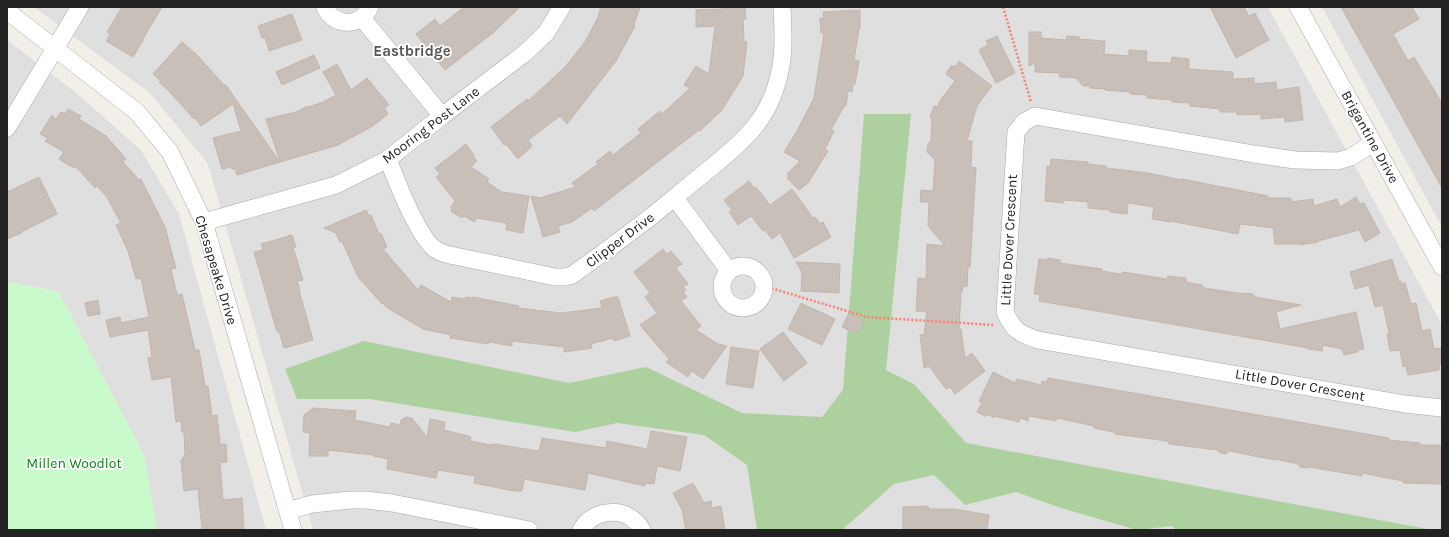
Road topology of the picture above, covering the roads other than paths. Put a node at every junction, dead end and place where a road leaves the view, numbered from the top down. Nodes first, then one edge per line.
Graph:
1 (80, 7) edge
2 (325, 7) edge
3 (562, 7) edge
4 (782, 7) edge
5 (1298, 7) edge
6 (7, 11) edge
7 (366, 13) edge
8 (54, 48) junction
9 (442, 116) junction
10 (7, 128) edge
11 (1373, 143) junction
12 (388, 159) junction
13 (675, 198) junction
14 (204, 222) junction
15 (1442, 267) edge
16 (730, 271) junction
17 (1442, 408) edge
18 (287, 511) junction
19 (293, 530) edge
20 (529, 530) edge
21 (581, 530) edge
22 (642, 530) edge

1 - 8 street
2 - 7 street
3 - 9 street, Mooring Post Lane
4 - 13 street, Clipper Drive
5 - 11 street, Brigantine Drive
6 - 8 street, Chesapeake Drive
7 - 9 street
8 - 10 street
8 - 14 street, Chesapeake Drive
9 - 12 street, Mooring Post Lane
11 - 15 street, Brigantine Drive
11 - 17 street, Little Dover Crescent
12 - 13 street, Clipper Drive
12 - 14 street, Mooring Post Lane
13 - 16 street
14 - 18 street, Chesapeake Drive
16 - 16 street
18 - 19 street, Chesapeake Drive
18 - 20 street
21 - 22 street

